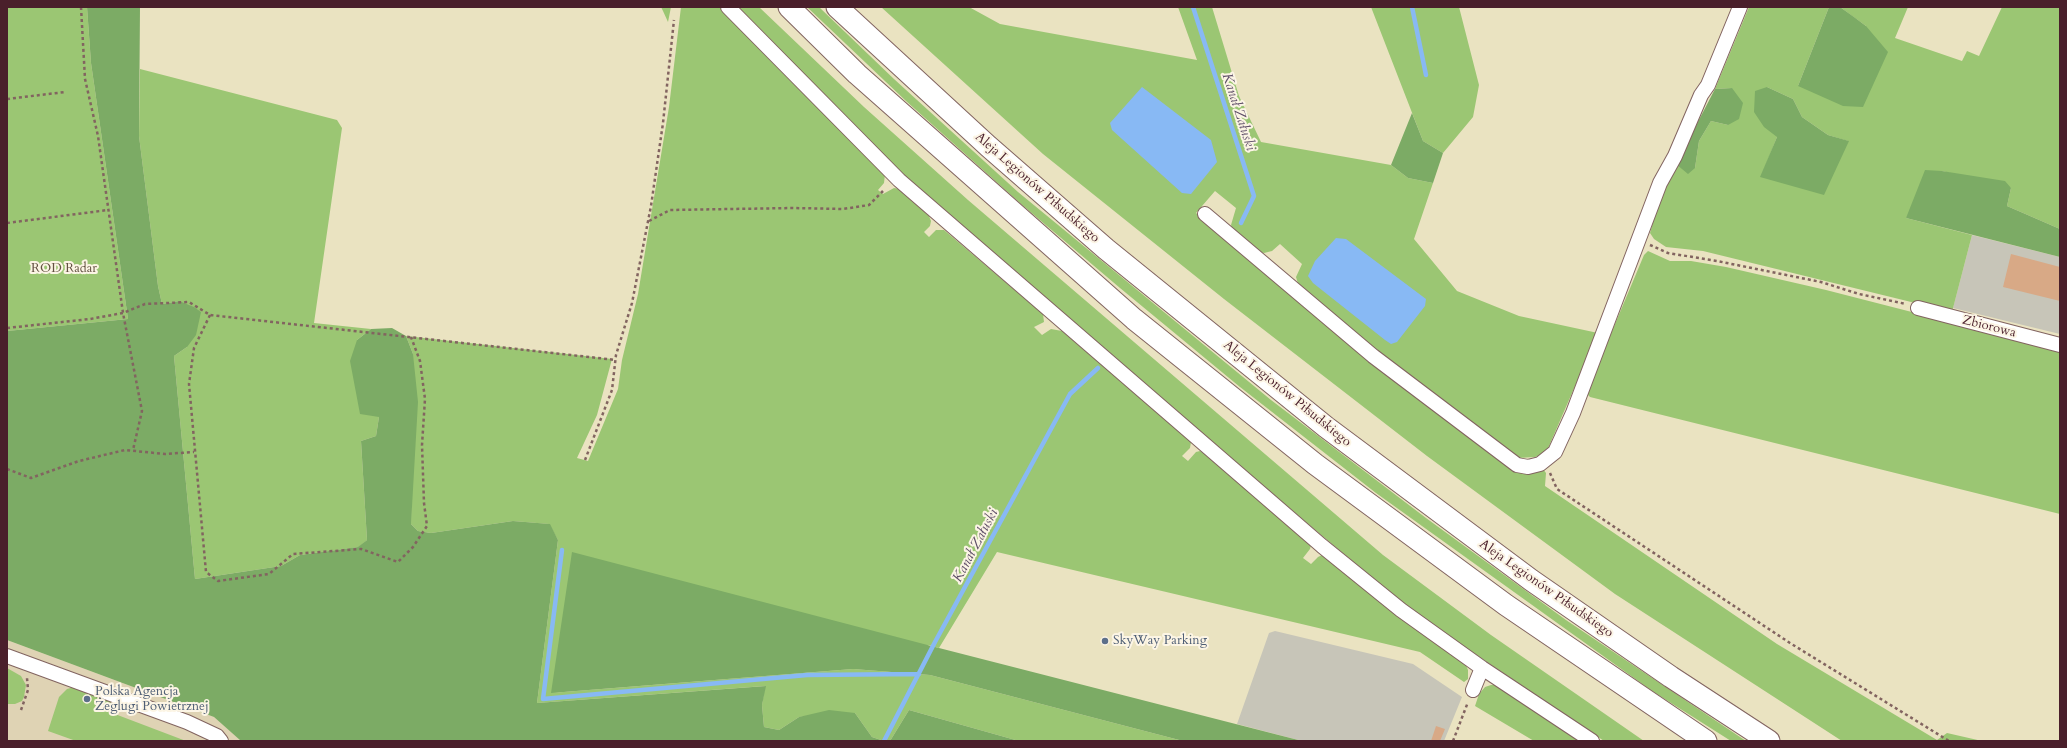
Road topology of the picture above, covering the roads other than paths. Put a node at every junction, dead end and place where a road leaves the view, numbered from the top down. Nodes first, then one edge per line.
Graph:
1 (728, 7) edge
2 (789, 7) edge
3 (837, 7) edge
4 (1740, 7) edge
5 (1205, 214) dead end
6 (1918, 308) road end
7 (2060, 345) edge
8 (7, 656) edge
9 (1482, 668) junction
10 (1473, 690) road end
11 (221, 741) edge
12 (1592, 741) edge
13 (1706, 741) edge
14 (1769, 741) edge

1 - 9 street
2 - 13 highway
3 - 14 highway, Aleja Legionów Piłsudskiego
4 - 5 street
6 - 7 street, Zbiorowa
8 - 11 street
9 - 10 street
9 - 12 street

